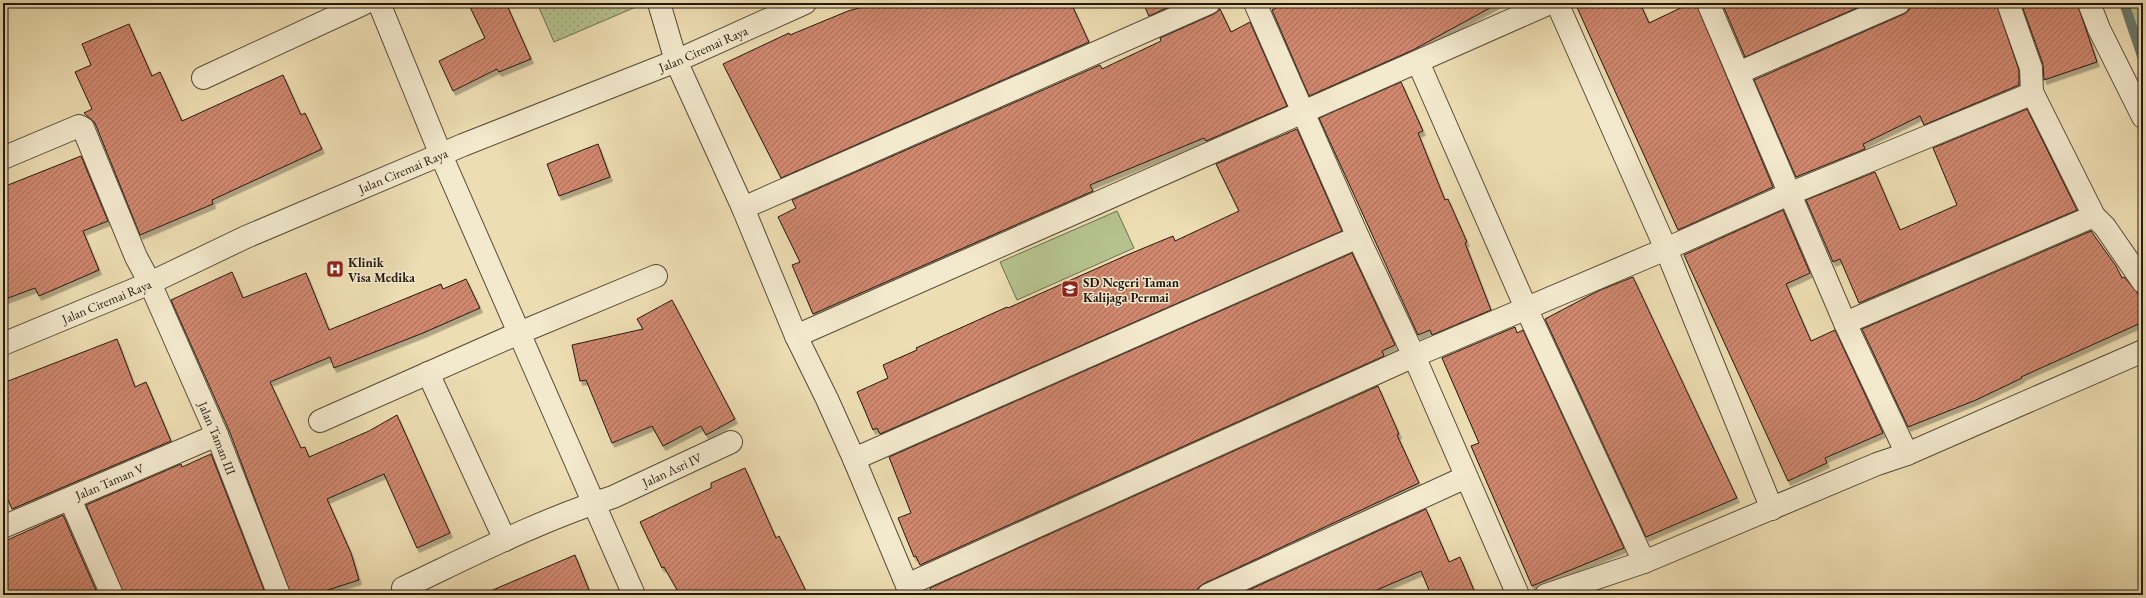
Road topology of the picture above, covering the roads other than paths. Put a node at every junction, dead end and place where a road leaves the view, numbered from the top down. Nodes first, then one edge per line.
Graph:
1 (365, 3) edge
2 (379, 3) edge
3 (658, 3) edge
4 (805, 3) edge
5 (1210, 3) edge
6 (1255, 3) edge
7 (1550, 3) edge
8 (1557, 3) edge
9 (1708, 3) edge
10 (1899, 3) edge
11 (2008, 3) edge
12 (2089, 3) edge
13 (676, 61) junction
14 (1418, 62) junction
15 (1738, 73) junction
16 (203, 78) dead end
17 (2032, 92) junction
18 (1305, 113) junction
19 (2143, 117) edge
20 (441, 155) junction
21 (3, 158) edge
22 (1789, 194) junction
23 (743, 208) junction
24 (2094, 216) junction
25 (1358, 237) junction
26 (1666, 249) junction
27 (656, 276) dead end
28 (2143, 282) edge
29 (150, 283) junction
30 (1526, 308) junction
31 (1845, 323) junction
32 (520, 333) junction
33 (796, 336) junction
34 (3, 344) edge
35 (2143, 351) edge
36 (1414, 356) junction
37 (428, 373) junction
38 (320, 421) dead end
39 (216, 436) junction
40 (731, 442) dead end
41 (1907, 454) junction
42 (854, 459) junction
43 (1466, 477) junction
44 (70, 499) junction
45 (603, 500) junction
46 (1772, 508) junction
47 (3, 527) edge
48 (504, 540) junction
49 (1644, 562) junction
50 (403, 588) dead end
51 (909, 590) edge
52 (112, 595) edge
53 (279, 595) edge
54 (634, 595) edge
55 (1208, 595) edge
56 (1518, 595) edge
57 (1546, 595) edge

1 - 16 street
2 - 20 street
3 - 13 street
4 - 13 street, Jalan Ciremai Raya
5 - 23 street
6 - 18 street
7 - 14 street
8 - 26 street
9 - 15 street
10 - 15 street
11 - 17 street
12 - 19 street
13 - 20 street, Jalan Ciremai Raya
13 - 23 street
14 - 18 street
14 - 30 street
15 - 22 street
17 - 22 street
17 - 24 street
18 - 25 street
18 - 33 street
20 - 29 street, Jalan Ciremai Raya
20 - 32 street
21 - 29 street, Jalan Taman III
22 - 26 street
22 - 31 street
23 - 33 street
24 - 28 street
24 - 31 street
25 - 36 street
25 - 42 street
26 - 30 street
26 - 46 street
27 - 32 street
29 - 34 street, Jalan Ciremai Raya
29 - 39 street, Jalan Taman III
30 - 36 street
30 - 49 street
31 - 41 street
32 - 37 street
32 - 45 street
33 - 42 street
35 - 41 street
36 - 43 street
36 - 51 street
37 - 38 street
37 - 48 street
39 - 44 street, Jalan Taman V
39 - 53 street, Jalan Taman III
40 - 45 street, Jalan Asri IV
41 - 46 street
42 - 51 street
43 - 55 street
43 - 56 street
44 - 47 street, Jalan Taman V
44 - 52 street
45 - 48 street, Jalan Asri IV
45 - 54 street
46 - 49 street
48 - 50 street, Jalan Asri IV
49 - 57 street

